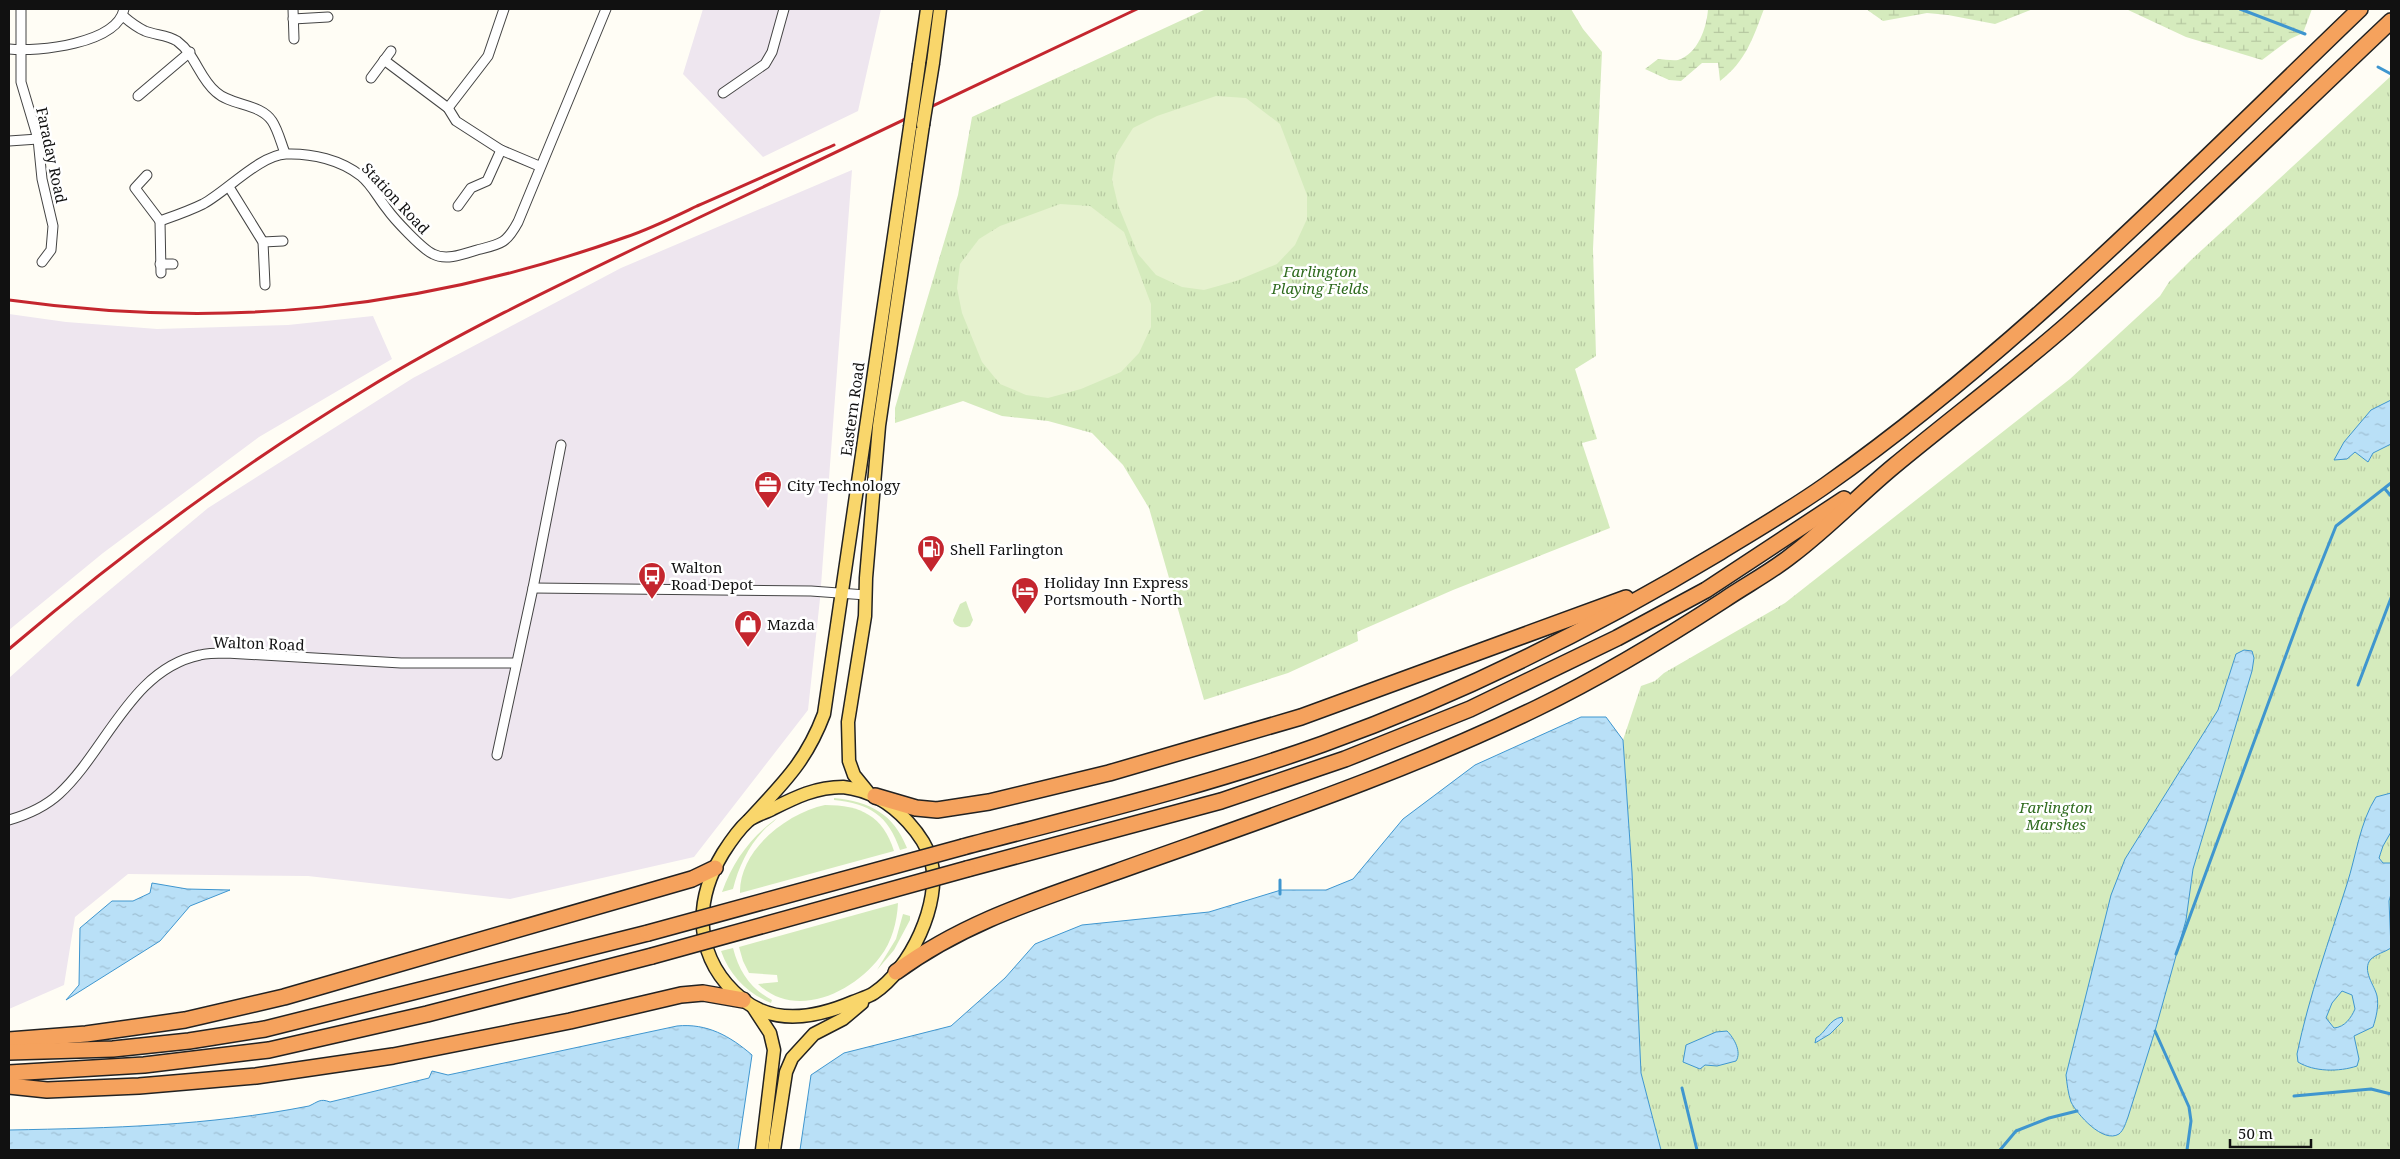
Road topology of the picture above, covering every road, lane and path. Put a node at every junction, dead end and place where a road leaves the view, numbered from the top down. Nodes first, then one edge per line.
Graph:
1 (20, 9) edge
2 (293, 9) edge
3 (504, 9) edge
4 (606, 9) edge
5 (784, 9) edge
6 (927, 9) edge
7 (940, 9) edge
8 (2360, 9) edge
9 (124, 12) edge
10 (328, 17) dead end
11 (293, 19) junction
12 (2391, 21) edge
13 (294, 39) dead end
14 (9, 49) edge
15 (20, 50) junction
16 (391, 51) dead end
17 (190, 52) junction
18 (384, 60) junction
19 (371, 78) dead end
20 (723, 93) dead end
21 (138, 96) dead end
22 (448, 108) junction
23 (38, 139) junction
24 (9, 140) edge
25 (501, 150) junction
26 (285, 153) junction
27 (539, 166) junction
28 (147, 175) dead end
29 (229, 187) junction
30 (458, 206) dead end
31 (160, 221) junction
32 (283, 241) dead end
33 (264, 242) junction
34 (42, 262) dead end
35 (172, 264) dead end
36 (265, 285) dead end
37 (561, 445) dead end
38 (1893, 466) junction
39 (1672, 581) junction
40 (533, 588) junction
41 (843, 593) junction
42 (866, 595) junction
43 (516, 663) junction
44 (497, 755) dead end
45 (871, 794) junction
46 (750, 819) junction
47 (9, 820) edge
48 (715, 868) junction
49 (896, 972) junction
50 (873, 993) junction
51 (747, 1002) junction
52 (9, 1040) edge
53 (9, 1052) edge
54 (9, 1073) edge
55 (9, 1086) edge
56 (762, 1150) edge
57 (774, 1150) edge

1 - 15 street, Faraday Road
2 - 11 street
3 - 22 street
4 - 27 street, Station Road
5 - 20 street
6 - 41 main road, Eastern Road, bridge
7 - 42 main road, Eastern Road, bridge
8 - 39 highway
9 - 15 street
9 - 17 street
10 - 11 street
11 - 13 street
12 - 38 highway
14 - 15 street
15 - 23 street, Faraday Road
16 - 18 street
17 - 21 street
17 - 26 street
18 - 19 street
18 - 22 street
22 - 25 street
23 - 24 street
23 - 34 street, Faraday Road
25 - 27 street
25 - 30 street
26 - 27 street, Station Road
26 - 29 street, Station Road
28 - 31 street
29 - 31 street, Station Road
29 - 33 street
31 - 35 street
32 - 33 street
33 - 36 street
37 - 40 street
38 - 49 highway
38 - 54 highway, bridge
39 - 45 highway
39 - 53 highway, bridge
40 - 41 street
40 - 43 street
41 - 42 street
41 - 46 main road, Eastern Road
42 - 45 main road, Eastern Road
43 - 44 street
43 - 47 street, Walton Road
45 - 46 main road
45 - 49 main road
46 - 48 main road, Eastern Road
48 - 51 main road, Eastern Road
48 - 52 highway
49 - 50 main road
50 - 51 main road
50 - 57 main road
51 - 55 highway
51 - 56 main road

